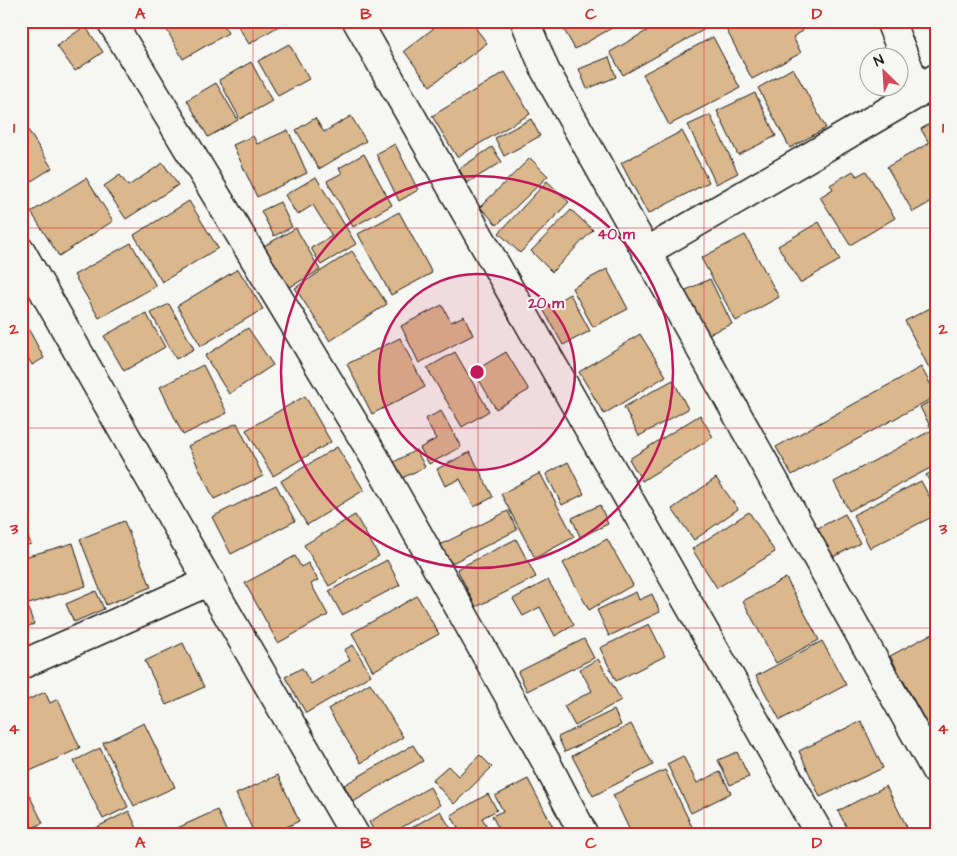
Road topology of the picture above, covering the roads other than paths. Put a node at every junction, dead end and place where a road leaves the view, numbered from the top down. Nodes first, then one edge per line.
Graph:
1 (110, 21) edge
2 (357, 21) edge
3 (525, 21) edge
4 (890, 21) edge
5 (936, 78) edge
6 (936, 83) edge
7 (21, 251) edge
8 (646, 252) junction
9 (210, 581) junction
10 (21, 665) edge
11 (936, 771) edge
12 (355, 835) edge
13 (584, 835) edge
14 (820, 835) edge

1 - 13 street
2 - 14 street
3 - 8 street
4 - 5 street
6 - 8 street
7 - 9 street
8 - 11 street
9 - 10 street
9 - 12 street

